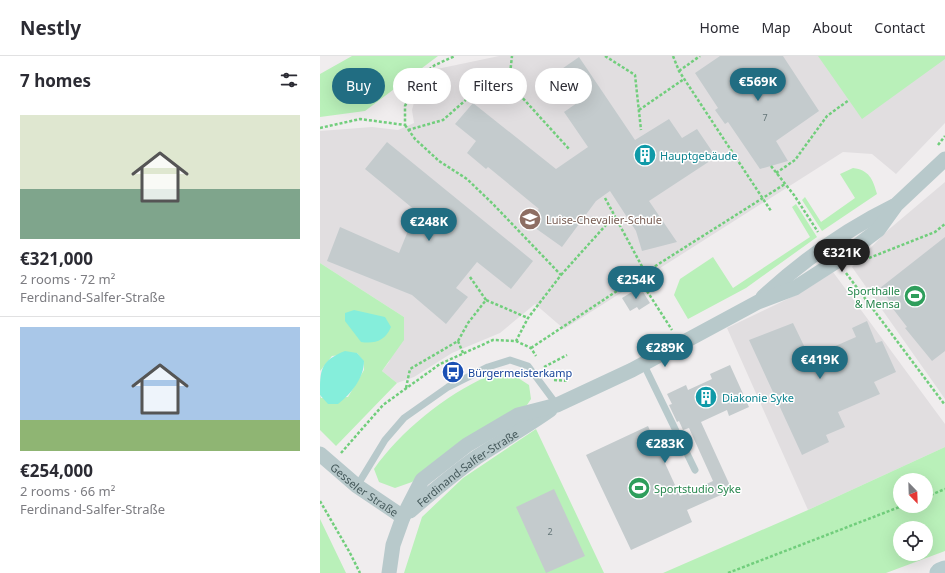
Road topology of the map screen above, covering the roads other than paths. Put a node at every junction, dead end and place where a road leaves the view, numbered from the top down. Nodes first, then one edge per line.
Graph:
1 (939, 154) edge
2 (896, 205) junction
3 (758, 302) junction
4 (643, 363) junction
5 (557, 405) junction
6 (326, 459) edge
7 (695, 470) dead end
8 (357, 486) junction
9 (404, 517) junction
10 (945, 571) edge
11 (389, 573) edge
12 (940, 573) edge

1 - 2 street, Ferdinand-Salfer-Straße
2 - 3 street, Ferdinand-Salfer-Straße
2 - 3 street, Ferdinand-Salfer-Straße
3 - 4 street, Ferdinand-Salfer-Straße
4 - 5 street, Ferdinand-Salfer-Straße
4 - 7 lane
5 - 8 lane
5 - 9 street, Ferdinand-Salfer-Straße
6 - 8 street, Gesseler Straße
8 - 9 street, Gesseler Straße
9 - 11 street, Gesseler Straße
10 - 12 main road

